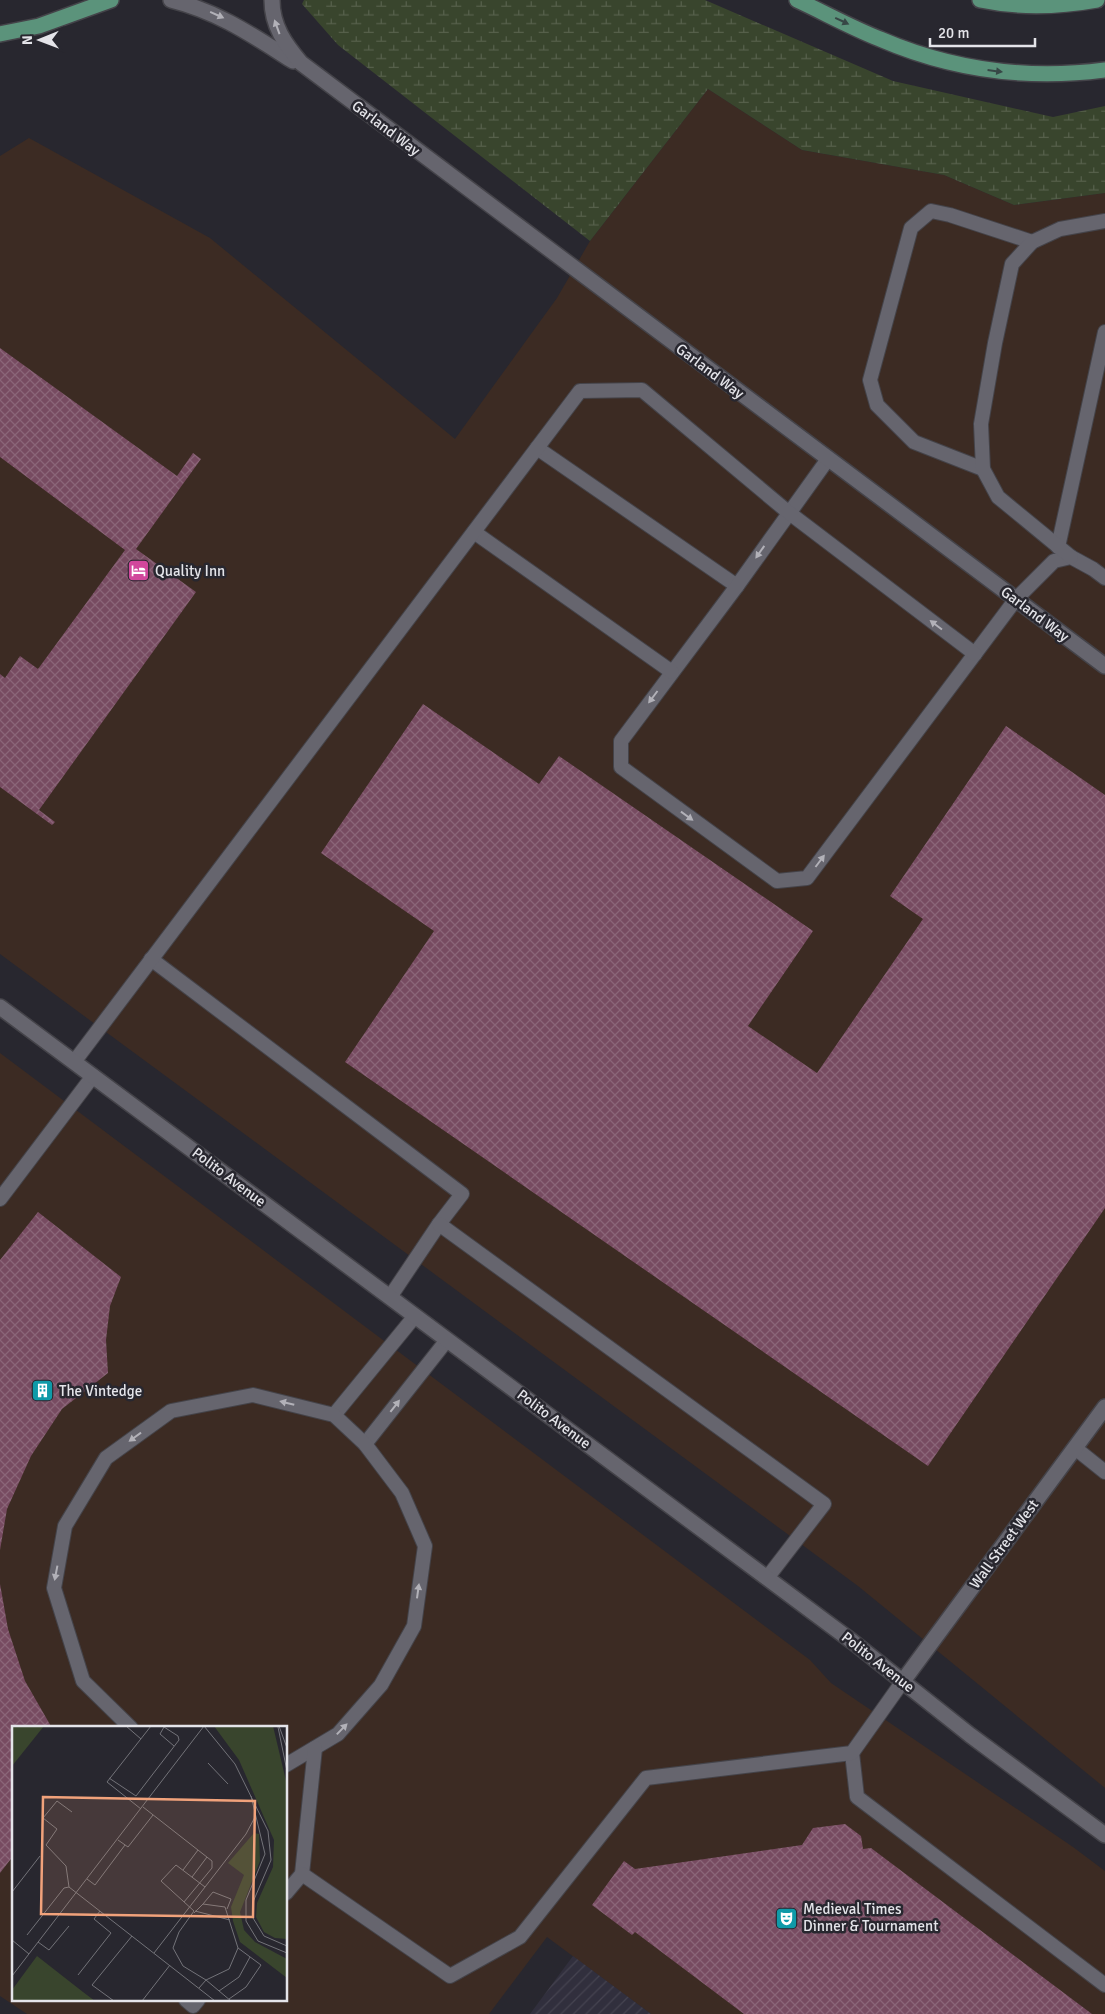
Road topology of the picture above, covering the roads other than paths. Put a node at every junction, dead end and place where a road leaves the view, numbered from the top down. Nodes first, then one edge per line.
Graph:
1 (111, 0) edge
2 (171, 0) edge
3 (272, 0) edge
4 (798, 0) edge
5 (980, 0) edge
6 (1097, 0) edge
7 (0, 34) edge
8 (1105, 70) edge
9 (316, 75) junction
10 (1105, 222) edge
11 (1032, 242) junction
12 (1105, 332) edge
13 (537, 448) junction
14 (828, 459) junction
15 (983, 469) junction
16 (788, 512) junction
17 (474, 532) junction
18 (1058, 547) junction
19 (1071, 557) junction
20 (1105, 578) edge
21 (737, 586) junction
22 (1016, 599) junction
23 (975, 654) junction
24 (1105, 666) edge
25 (672, 672) junction
26 (151, 959) junction
27 (0, 1007) edge
28 (74, 1062) junction
29 (93, 1076) junction
30 (0, 1199) edge
31 (439, 1224) junction
32 (390, 1297) junction
33 (415, 1316) junction
34 (447, 1340) junction
35 (1105, 1407) edge
36 (334, 1415) junction
37 (365, 1444) junction
38 (1075, 1448) junction
39 (1105, 1472) edge
40 (767, 1578) junction
41 (903, 1680) junction
42 (129, 1726) edge
43 (315, 1748) junction
44 (852, 1753) junction
45 (288, 1764) edge
46 (1105, 1835) edge
47 (302, 1874) junction
48 (288, 1891) edge
49 (1105, 1985) edge

1 - 7 main road
2 -> 9 street, Garland Way
9 -> 3 street, Garland Way
4 -> 8 main road
5 - 6 main road
9 - 14 street, Garland Way
10 - 11 lane
11 - 15 lane
11 - 15 lane
12 - 18 lane
13 - 16 lane
13 - 17 lane
13 - 21 lane
14 - 16 lane
14 - 22 street, Garland Way
15 - 18 lane
16 -> 21 lane
23 -> 16 lane
17 - 25 lane
17 - 26 lane
18 - 19 lane
19 - 20 lane
19 - 22 lane
21 - 25 lane
22 - 23 lane
22 - 24 street, Garland Way
25 -> 23 lane
26 - 28 lane
26 - 31 lane
27 - 28 street, Polito Avenue
28 - 29 street, Polito Avenue
29 - 30 lane
29 - 32 street, Polito Avenue
31 - 32 lane
31 - 40 lane
32 - 33 street, Polito Avenue
33 - 34 street, Polito Avenue
33 - 36 lane
37 -> 34 lane
34 - 40 street, Polito Avenue
35 - 38 street, Wall Street West
36 - 37 lane
36 -> 42 lane
43 -> 37 lane
38 - 39 lane
38 - 41 street, Wall Street West
40 - 41 street, Polito Avenue
41 - 44 lane
41 - 46 street, Polito Avenue
43 - 45 lane
43 - 47 lane
44 - 47 lane
44 - 49 lane
47 - 48 lane

